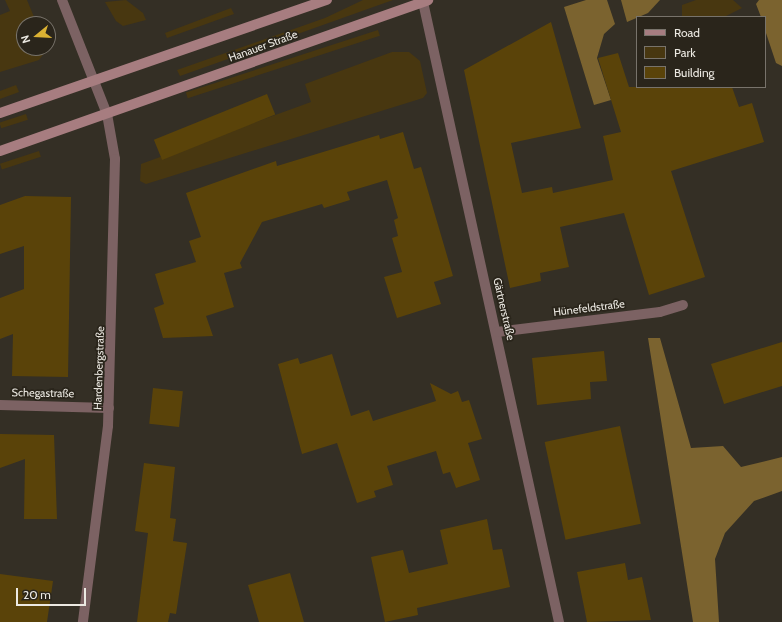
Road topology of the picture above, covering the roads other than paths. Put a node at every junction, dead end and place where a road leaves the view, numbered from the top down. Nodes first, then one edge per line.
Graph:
1 (62, 0) edge
2 (327, 0) edge
3 (425, 1) edge
4 (95, 80) junction
5 (0, 113) edge
6 (106, 114) junction
7 (0, 151) edge
8 (683, 305) dead end
9 (498, 332) junction
10 (0, 405) edge
11 (109, 408) junction
12 (83, 622) edge
13 (559, 622) edge

1 - 4 street
2 - 4 main road, Hanauer Straße
3 - 6 main road, Hanauer Straße
3 - 9 street, Gärtnerstraße
4 - 5 main road, Hanauer Straße
4 - 6 street
6 - 7 main road, Hanauer Straße
6 - 11 street, Hardenbergstraße
8 - 9 street, Hünefeldstraße
9 - 13 street, Gärtnerstraße
10 - 11 street, Schegastraße
11 - 12 street, Hardenbergstraße

